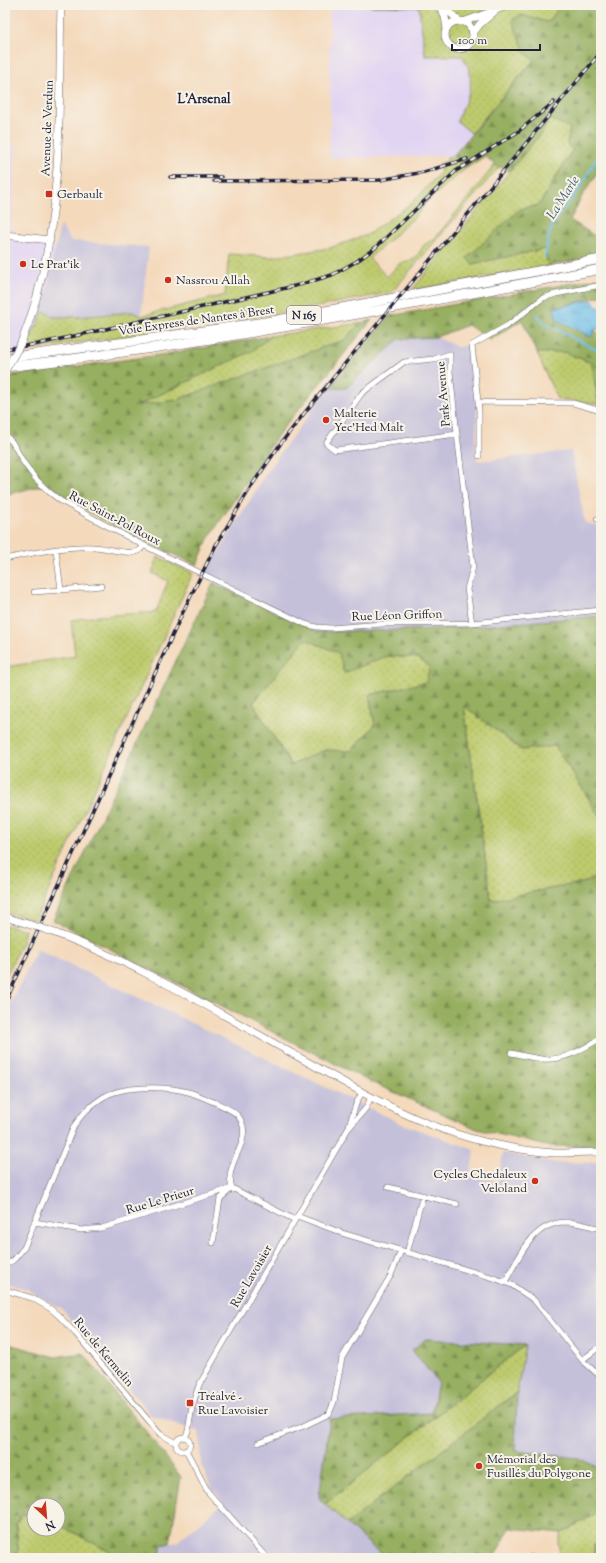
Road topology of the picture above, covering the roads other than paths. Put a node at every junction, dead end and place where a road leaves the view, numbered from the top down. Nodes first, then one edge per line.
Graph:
1 (61, 5) edge
2 (441, 5) edge
3 (510, 5) edge
4 (495, 11) junction
5 (462, 22) junction
6 (447, 28) junction
7 (473, 33) junction
8 (5, 235) edge
9 (50, 240) junction
10 (601, 259) edge
11 (601, 269) edge
12 (601, 285) edge
13 (5, 358) edge
14 (5, 367) edge
15 (5, 371) edge
16 (478, 402) junction
17 (601, 411) edge
18 (456, 434) junction
19 (5, 435) edge
20 (479, 456) dead end
21 (143, 545) junction
22 (56, 550) junction
23 (5, 560) edge
24 (205, 575) joint
25 (101, 586) dead end
26 (62, 590) junction
27 (34, 592) dead end
28 (601, 610) edge
29 (472, 623) junction
30 (5, 917) edge
31 (601, 1038) edge
32 (511, 1053) dead end
33 (362, 1092) junction
34 (371, 1097) junction
35 (348, 1129) junction
36 (601, 1152) edge
37 (388, 1187) dead end
38 (232, 1188) junction
39 (423, 1195) junction
40 (457, 1204) dead end
41 (296, 1218) junction
42 (35, 1222) junction
43 (601, 1229) edge
44 (213, 1243) dead end
45 (404, 1252) junction
46 (5, 1264) edge
47 (505, 1282) junction
48 (5, 1290) edge
49 (601, 1346) edge
50 (582, 1360) junction
51 (601, 1377) edge
52 (185, 1438) junction
53 (176, 1443) junction
54 (258, 1443) dead end
55 (186, 1450) junction
56 (267, 1558) edge

1 - 9 main road, Avenue de Verdun
2 - 5 main road
2 - 6 main road
3 - 4 main road
4 - 5 main road
4 - 7 main road
5 - 6 main road
5 - 7 main road
6 - 7 main road
8 - 9 main road
9 - 15 main road, Avenue de Verdun, bridge
10 - 13 highway, Voie Express de Nantes à Brest / N 165
11 - 14 highway, Voie Express de Nantes à Brest / N 165
12 - 16 street
16 - 17 street
16 - 20 street
18 - 18 street, Park Avenue
18 - 29 street
19 - 21 street, Rue Saint-Pol Roux
21 - 22 street
21 - 24 street, Rue Saint-Pol Roux
22 - 23 street
22 - 26 street
24 - 29 street, Rue Léon Griffon
25 - 26 street
26 - 27 street
28 - 29 street, Rue Léon Griffon
30 - 33 main road, bridge
31 - 32 street
33 - 34 main road
33 - 35 street, Rue Lavoisier
34 - 35 street, Rue Lavoisier
34 - 36 main road
35 - 41 street, Rue Lavoisier
37 - 39 street
38 - 41 street
38 - 42 street, Rue Le Prieur
38 - 42 street
38 - 44 street
39 - 40 street
39 - 45 street
41 - 45 street
41 - 52 street, Rue Lavoisier
42 - 46 street
43 - 47 street
45 - 47 street
45 - 54 street
47 - 50 street
48 - 53 street, Rue de Kermelin
49 - 50 street
50 - 51 street
52 - 53 street
52 - 55 street
53 - 55 street
55 - 56 street

